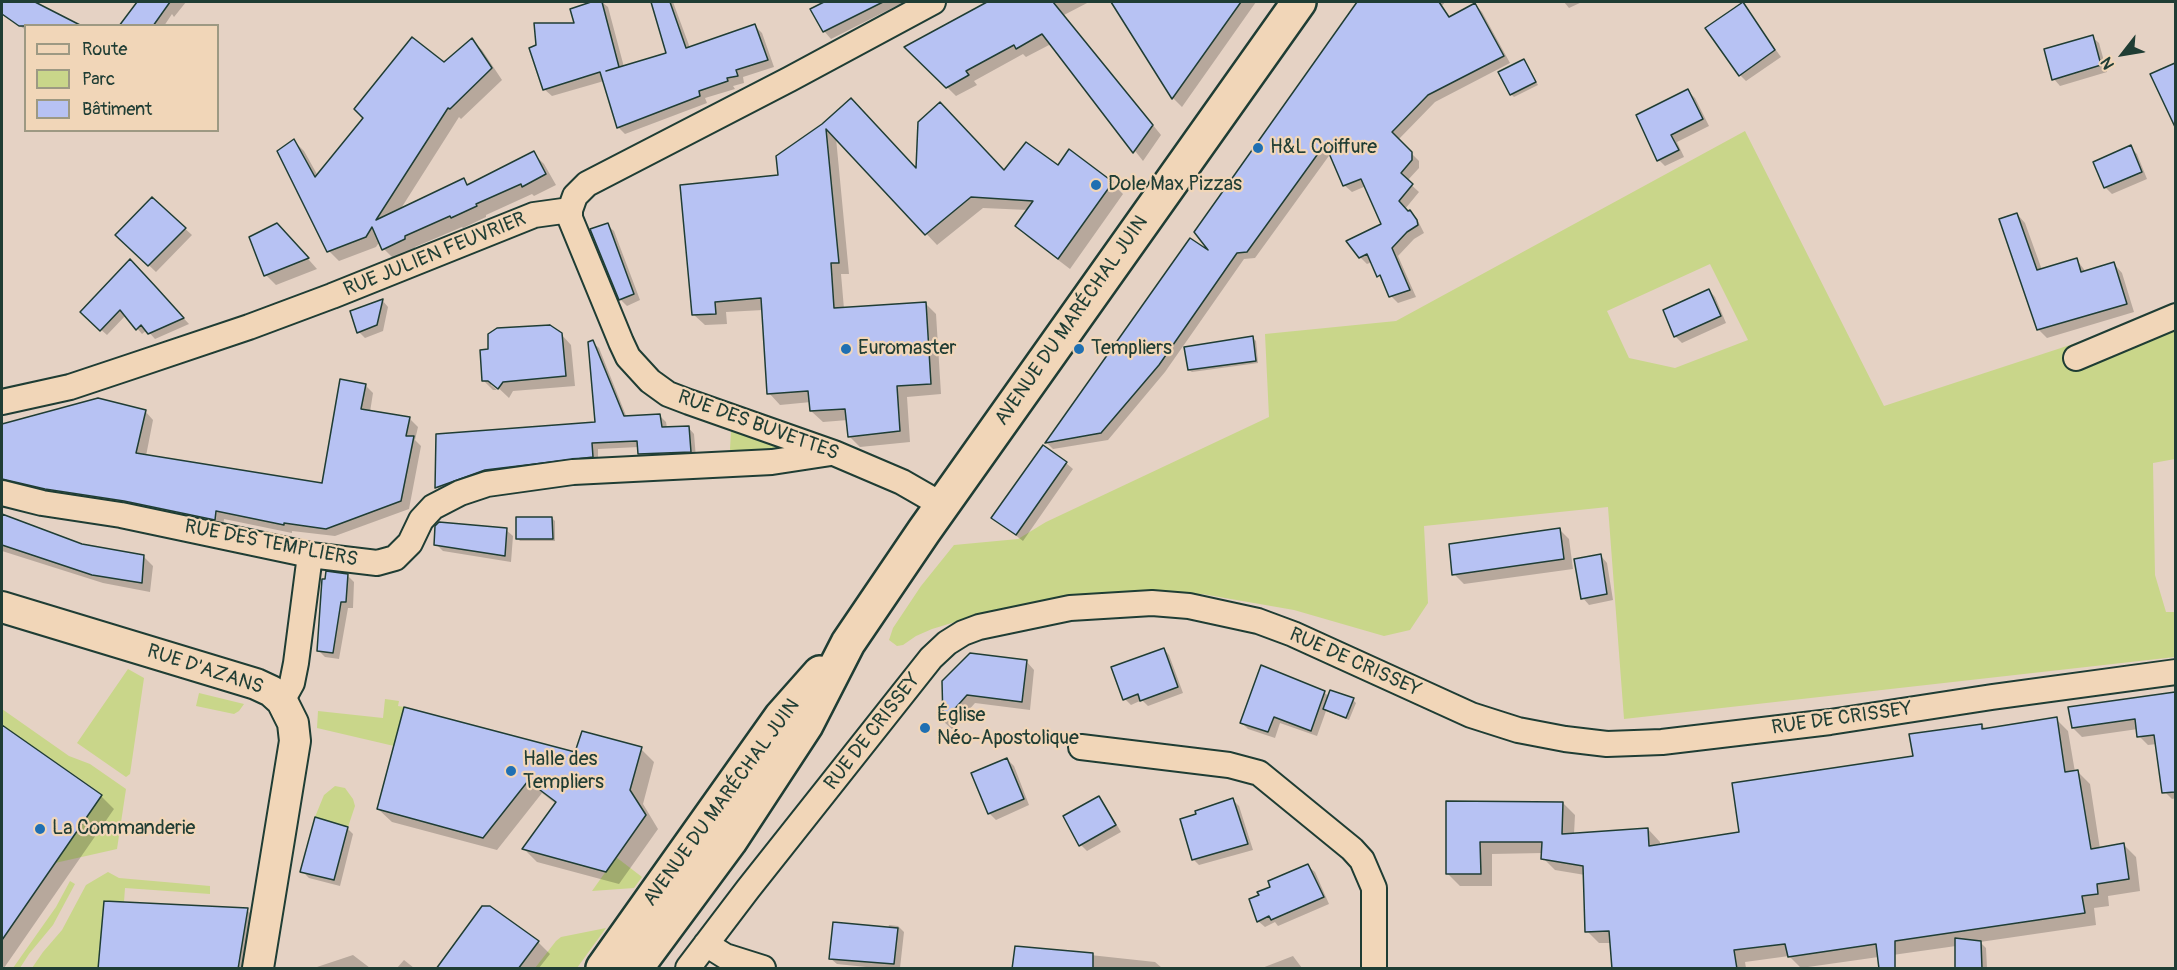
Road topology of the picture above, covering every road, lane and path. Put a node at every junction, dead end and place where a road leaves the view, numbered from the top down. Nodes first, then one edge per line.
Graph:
1 (933, 2) edge
2 (1299, 2) edge
3 (570, 210) junction
4 (2175, 316) edge
5 (2076, 358) dead end
6 (2, 402) edge
7 (834, 453) junction
8 (2, 493) edge
9 (942, 505) junction
10 (310, 555) junction
11 (2, 607) edge
12 (848, 643) junction
13 (2175, 672) edge
14 (282, 701) junction
15 (1081, 747) dead end
16 (706, 944) junction
17 (258, 969) edge
18 (603, 969) edge
19 (636, 969) edge
20 (688, 969) edge
21 (763, 969) edge
22 (1374, 969) edge

1 - 3 street
2 - 9 main road, AVENUE DU MARÉCHAL JUIN
3 - 6 street, RUE JULIEN FEUVRIER
3 - 7 street, RUE DES BUVETTES
4 - 5 street
7 - 9 street, RUE DES BUVETTES
7 - 10 street, RUE DES TEMPLIERS
8 - 10 street, RUE DES TEMPLIERS
9 - 12 main road, AVENUE DU MARÉCHAL JUIN
10 - 14 street
11 - 14 street, RUE D'AZANS
12 - 18 main road, AVENUE DU MARÉCHAL JUIN
12 - 19 main road, AVENUE DU MARÉCHAL JUIN
13 - 16 street, RUE DE CRISSEY
14 - 17 street, RUE D'AZANS
15 - 22 street
16 - 20 street, RUE DE CRISSEY
16 - 21 street

